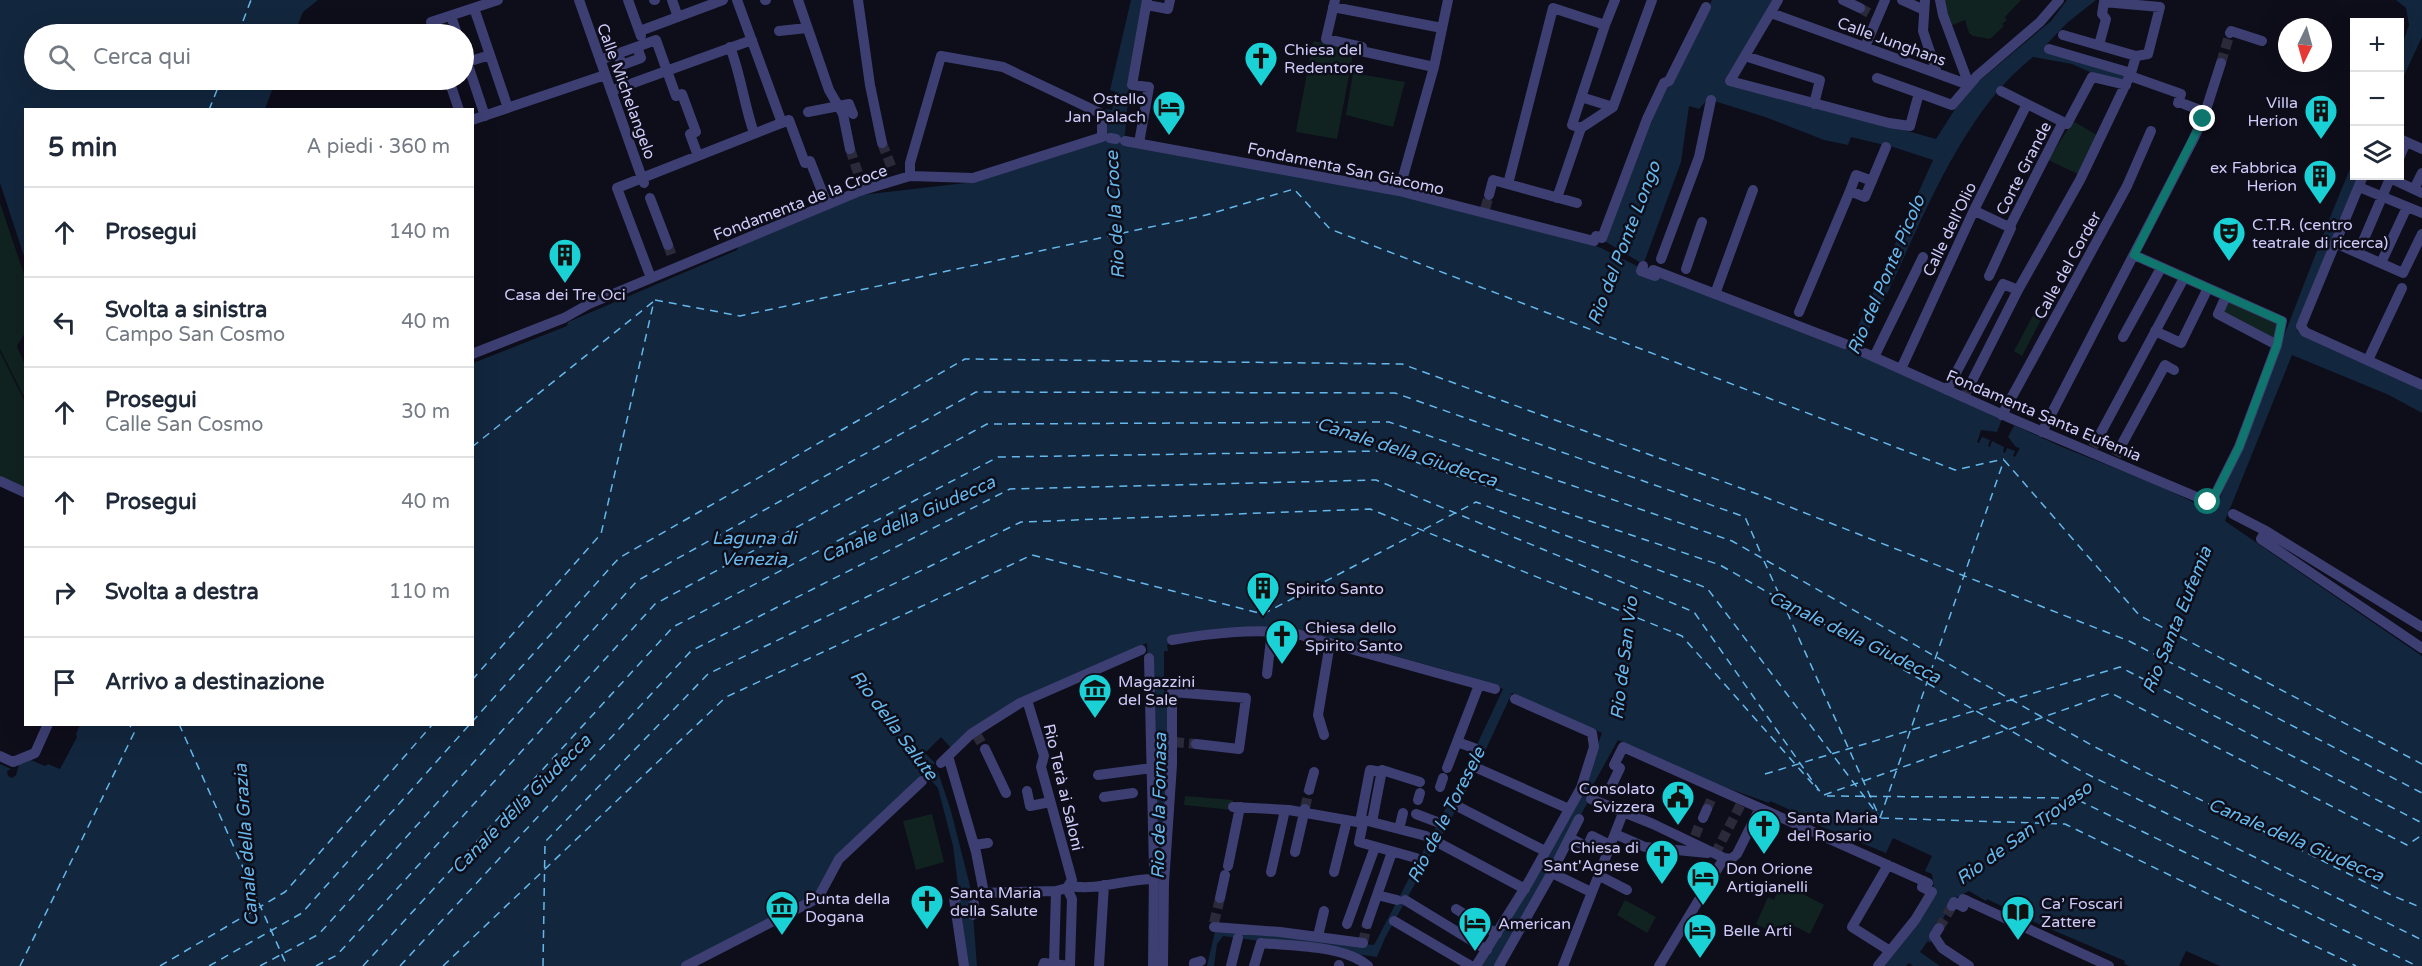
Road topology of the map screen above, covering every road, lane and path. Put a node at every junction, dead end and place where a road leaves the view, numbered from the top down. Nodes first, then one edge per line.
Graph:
1 (498, 0) edge
2 (579, 0) edge
3 (628, 0) edge
4 (672, 0) edge
5 (723, 0) edge
6 (737, 0) edge
7 (798, 0) edge
8 (858, 0) edge
9 (1170, 0) edge
10 (1448, 0) edge
11 (1615, 0) edge
12 (1652, 0) edge
13 (1778, 0) edge
14 (1843, 0) edge
15 (1885, 0) edge
16 (1902, 0) edge
17 (1940, 0) edge
18 (2060, 0) edge
19 (1147, 2) edge
20 (1334, 4) edge
21 (695, 5) edge
22 (1924, 5) edge
23 (1706, 7) dead end
24 (1855, 7) tunnel mouth
25 (474, 8) junction
26 (1771, 13) junction
27 (451, 16) junction
28 (678, 17) junction
29 (431, 24) edge
30 (454, 24) edge
31 (1605, 25) junction
32 (652, 27) junction
33 (807, 28) junction
34 (1442, 28) junction
35 (640, 31) junction
36 (779, 31) dead end
37 (2230, 33) dead end
38 (2063, 35) dead end
39 (656, 40) junction
40 (752, 40) junction
41 (2262, 41) dead end
42 (2099, 45) junction
43 (641, 46) junction
44 (1865, 47) junction
45 (730, 48) junction
46 (2049, 49) dead end
47 (490, 55) junction
48 (2140, 55) junction
49 (1745, 56) junction
50 (474, 58) edge
51 (600, 60) junction
52 (2221, 63) tunnel mouth
53 (1434, 67) junction
54 (668, 70) junction
55 (1937, 74) junction
56 (605, 75) junction
57 (1877, 78) dead end
58 (2129, 78) junction
59 (474, 85) edge
60 (1969, 85) junction
61 (453, 90) edge
62 (611, 91) junction
63 (2001, 91) dead end
64 (1918, 93) junction
65 (1581, 97) junction
66 (1711, 100) dead end
67 (1814, 104) junction
68 (2027, 104) junction
69 (1613, 107) junction
70 (458, 108) edge
71 (508, 108) junction
72 (839, 108) junction
73 (2205, 111) junction
74 (808, 112) dead end
75 (853, 114) dead end
76 (485, 116) junction
77 (474, 119) edge
78 (2063, 122) junction
79 (782, 123) junction
80 (1581, 128) junction
81 (2151, 131) dead end
82 (754, 133) junction
83 (1113, 139) junction
84 (2404, 141) edge
85 (882, 143) tunnel mouth
86 (1139, 143) junction
87 (1886, 147) dead end
88 (850, 149) tunnel mouth
89 (2422, 149) edge
90 (698, 156) junction
91 (2422, 173) edge
92 (910, 176) junction
93 (2362, 180) edge
94 (2390, 180) edge
95 (2397, 180) edge
96 (643, 181) junction
97 (1872, 181) junction
98 (1508, 184) junction
99 (2359, 187) junction
100 (1753, 190) dead end
101 (1399, 191) junction
102 (1850, 191) junction
103 (2418, 191) edge
104 (1489, 195) tunnel mouth
105 (2382, 197) junction
106 (650, 198) dead end
107 (1557, 198) junction
108 (1577, 203) dead end
109 (827, 204) junction
110 (2407, 207) junction
111 (1975, 211) junction
112 (2422, 213) edge
113 (1702, 222) dead end
114 (2009, 228) junction
115 (2422, 234) edge
116 (2336, 243) junction
117 (668, 245) tunnel mouth
118 (2358, 253) junction
119 (2134, 255) junction
120 (1923, 257) dead end
121 (2381, 263) junction
122 (2161, 268) junction
123 (1683, 276) junction
124 (1989, 276) dead end
125 (651, 278) junction
126 (2184, 278) junction
127 (2402, 288) dead end
128 (2018, 291) junction
129 (2206, 292) junction
130 (1715, 294) junction
131 (2226, 296) junction
132 (1796, 319) junction
133 (2159, 333) junction
134 (2123, 337) dead end
135 (2277, 345) junction
136 (1859, 350) junction
137 (474, 353) edge
138 (2368, 360) junction
139 (1901, 369) junction
140 (2174, 370) dead end
141 (1973, 379) tunnel mouth
142 (2422, 385) edge
143 (1947, 390) junction
144 (2003, 413) junction
145 (2042, 432) junction
146 (2122, 444) tunnel mouth
147 (2094, 445) junction
148 (0, 481) edge
149 (24, 492) edge
150 (2233, 514) dead end
151 (2264, 535) junction
152 (2422, 627) edge
153 (1272, 630) junction
154 (1172, 640) dead end
155 (1330, 643) junction
156 (2422, 648) edge
157 (1267, 674) dead end
158 (1479, 685) junction
159 (1495, 689) dead end
160 (1515, 699) dead end
161 (1027, 700) junction
162 (47, 726) edge
163 (1324, 735) dead end
164 (1457, 742) junction
165 (1196, 744) tunnel mouth
166 (1474, 748) dead end
167 (985, 749) tunnel mouth
168 (0, 756) edge
169 (1152, 768) junction
170 (1477, 768) dead end
171 (1314, 772) dead end
172 (1098, 775) dead end
173 (1444, 778) dead end
174 (922, 781) dead end
175 (1717, 788) junction
176 (1309, 790) tunnel mouth
177 (1028, 791) dead end
178 (1609, 791) dead end
179 (1419, 792) dead end
180 (1006, 793) dead end
181 (1133, 793) dead end
182 (1104, 797) dead end
183 (1591, 799) dead end
184 (1050, 802) junction
185 (1457, 806) dead end
186 (1569, 809) junction
187 (1285, 810) junction
188 (1305, 811) junction
189 (1758, 812) junction
190 (1403, 813) dead end
191 (1623, 813) junction
192 (1416, 814) dead end
193 (1579, 819) dead end
194 (1347, 820) junction
195 (1365, 822) junction
196 (1437, 822) dead end
197 (1701, 822) junction
198 (1399, 829) junction
199 (1426, 836) dead end
200 (1570, 838) junction
201 (1613, 840) junction
202 (1437, 842) dead end
203 (988, 843) dead end
204 (974, 845) junction
205 (1375, 847) junction
206 (1545, 851) junction
207 (1295, 852) dead end
208 (1392, 852) junction
209 (1723, 857) junction
210 (1416, 858) dead end
211 (1888, 865) junction
212 (1271, 872) dead end
213 (1334, 872) dead end
214 (1552, 873) junction
215 (1598, 875) junction
216 (1154, 879) junction
217 (1070, 885) junction
218 (1104, 885) junction
219 (1525, 889) junction
220 (1627, 890) dead end
221 (1056, 891) junction
222 (1591, 892) junction
223 (959, 896) dead end
224 (1377, 896) junction
225 (1220, 898) tunnel mouth
226 (1952, 906) dead end
227 (1456, 909) dead end
228 (1324, 911) dead end
229 (1394, 921) dead end
230 (1347, 924) dead end
231 (1367, 924) tunnel mouth
232 (1936, 932) dead end
233 (1497, 934) junction
234 (1318, 936) junction
235 (1238, 938) dead end
236 (1212, 940) dead end
237 (1364, 943) dead end
238 (1487, 950) junction
239 (1890, 951) junction
240 (1341, 960) edge
241 (1365, 962) edge
242 (1049, 965) edge
243 (1070, 965) edge
244 (686, 966) edge
245 (964, 966) edge
246 (1099, 966) edge
247 (1153, 966) edge
248 (1163, 966) edge
249 (1231, 966) edge
250 (1254, 966) edge
251 (1474, 966) edge
252 (1499, 966) edge
253 (1563, 966) edge
254 (1659, 966) edge
255 (1878, 966) edge
256 (1968, 966) edge
257 (2109, 966) edge

1 - 25 street
2 - 51 street, Calle Michelangelo
3 - 35 street
4 - 28 street
5 - 21 street
6 - 40 street
7 - 33 street
8 - 85 street
9 - 19 street
10 - 34 street
11 - 31 street
12 - 69 street
13 - 26 street
14 - 24 street
15 - 44 street
16 - 22 street
17 - 60 street
18 - 60 street
19 - 86 street
20 - 34 street
20 - 53 street
21 - 28 street
22 - 55 street
23 - 101 street, Fondamenta San Giacomo
25 - 27 street
25 - 47 street
26 - 44 street, Calle Junghans
26 - 49 street
27 - 29 street
27 - 30 street
28 - 32 street
31 - 65 street
31 - 98 street
32 - 35 street
32 - 39 street
33 - 36 street
33 - 72 street
34 - 53 street
35 - 43 street
37 - 41 street
38 - 42 street
39 - 43 street
39 - 54 street
40 - 45 street
40 - 79 street
42 - 48 street
42 - 48 street
43 - 51 street
44 - 55 street, Calle Junghans
45 - 54 street
45 - 82 street
46 - 58 street
47 - 50 street
47 - 71 street
48 - 58 street
49 - 67 street
49 - 67 street
51 - 56 street, Calle Michelangelo
52 - 73 street
53 - 101 street
54 - 62 street
54 - 90 street
55 - 60 street, Calle Junghans
56 - 62 street, Calle Michelangelo
56 - 71 street
57 - 64 street
58 - 73 street
58 - 78 street, Corte Grande
58 - 128 street
59 - 76 street
60 - 64 street
61 - 70 street
62 - 96 street, Calle Michelangelo
63 - 68 street
64 - 67 street
65 - 69 street
65 - 80 street
66 - 123 street, Fondamenta Santa Eufemia
68 - 78 street
68 - 111 street, Calle dell'Olio
69 - 80 street
71 - 76 street
72 - 74 street
72 - 75 street
72 - 88 street
73 - 119 street
76 - 77 street
78 - 114 street, Corte Grande
79 - 82 street
79 - 109 street
80 - 107 street
81 - 144 street, Calle del Corder
82 - 90 street
83 - 86 street, Fondamenta San Giacomo
83 - 92 street, Fondamenta de la Croce
83 - 92 street
84 - 89 street
86 - 101 street, Fondamenta San Giacomo
87 - 97 street
90 - 96 street
91 - 103 street
92 - 109 street, Fondamenta de la Croce
93 - 99 street
94 - 105 street
95 - 103 street
96 - 125 street, Calle Michelangelo
97 - 102 street
97 - 102 street
98 - 104 street
98 - 107 street
99 - 105 street
99 - 116 street
100 - 130 street
102 - 132 street
105 - 110 street
105 - 118 street
106 - 117 street
107 - 108 street
109 - 125 street, Fondamenta de la Croce
110 - 112 street
110 - 121 street
111 - 114 street
111 - 139 street, Calle dell'Olio
113 - 123 street
114 - 124 street, Corte Grande
115 - 121 street
116 - 118 street
116 - 138 street
118 - 121 street
119 - 122 street
119 - 145 street
120 - 136 street
122 - 126 street
122 - 134 street
123 - 130 street, Fondamenta Santa Eufemia
125 - 137 street, Fondamenta de la Croce
126 - 129 street
126 - 133 street
127 - 138 street
128 - 141 street
128 - 143 street
129 - 131 street
129 - 133 street
130 - 132 street, Fondamenta Santa Eufemia
131 - 135 street
131 - 135 street
132 - 136 street, Fondamenta Santa Eufemia
133 - 147 street
135 - 147 street, Fondamenta Santa Eufemia
136 - 139 street, Fondamenta Santa Eufemia
138 - 142 street
139 - 143 street, Fondamenta Santa Eufemia
140 - 146 street
143 - 144 street, Fondamenta Santa Eufemia
144 - 145 street, Fondamenta Santa Eufemia
145 - 147 street, Fondamenta Santa Eufemia
148 - 149 street
150 - 151 street
151 - 152 street
151 - 156 street
153 - 154 street
153 - 155 street
153 - 157 street
155 - 158 street
155 - 163 street
158 - 159 street
158 - 164 street
160 - 186 street
161 - 169 street
161 - 184 street, Rio Terà ai Saloni
161 - 204 street
162 - 168 street
164 - 166 street
164 - 173 street
165 - 248 street
167 - 180 street
169 - 172 street
169 - 216 street
170 - 186 street
171 - 176 street
174 - 244 street
175 - 178 street
175 - 189 street
175 - 197 street
177 - 184 street
179 - 195 street
181 - 182 street
183 - 191 street
184 - 217 street, Rio Terà ai Saloni
185 - 206 street
186 - 206 street
187 - 188 street
187 - 212 street
187 - 225 street
188 - 194 street
188 - 207 street
189 - 209 street
189 - 211 street
190 - 198 street
191 - 197 street
191 - 201 street
192 - 196 street
193 - 200 street
194 - 195 street
194 - 213 street
195 - 198 street
195 - 205 street
197 - 209 street
198 - 199 street
200 - 201 street
200 - 214 street
201 - 209 street
201 - 215 street
202 - 219 street
203 - 204 street
204 - 221 street
205 - 208 street
205 - 230 street
206 - 219 street
208 - 210 street
208 - 224 street
209 - 254 street
211 - 239 street
211 - 239 street
214 - 222 street
214 - 252 street
215 - 220 street
215 - 222 street
216 - 218 street
216 - 247 street
217 - 218 street
217 - 221 street
217 - 243 street, Rio Terà ai Saloni
218 - 246 street
219 - 233 street
221 - 242 street
222 - 253 street
223 - 245 street
224 - 231 street
224 - 238 street
226 - 257 street
227 - 233 street
228 - 234 street
229 - 251 street
232 - 256 street
233 - 238 street
234 - 236 street
234 - 237 street
235 - 249 street
238 - 251 street
239 - 255 street
240 - 241 street
240 - 250 street
242 - 243 street

